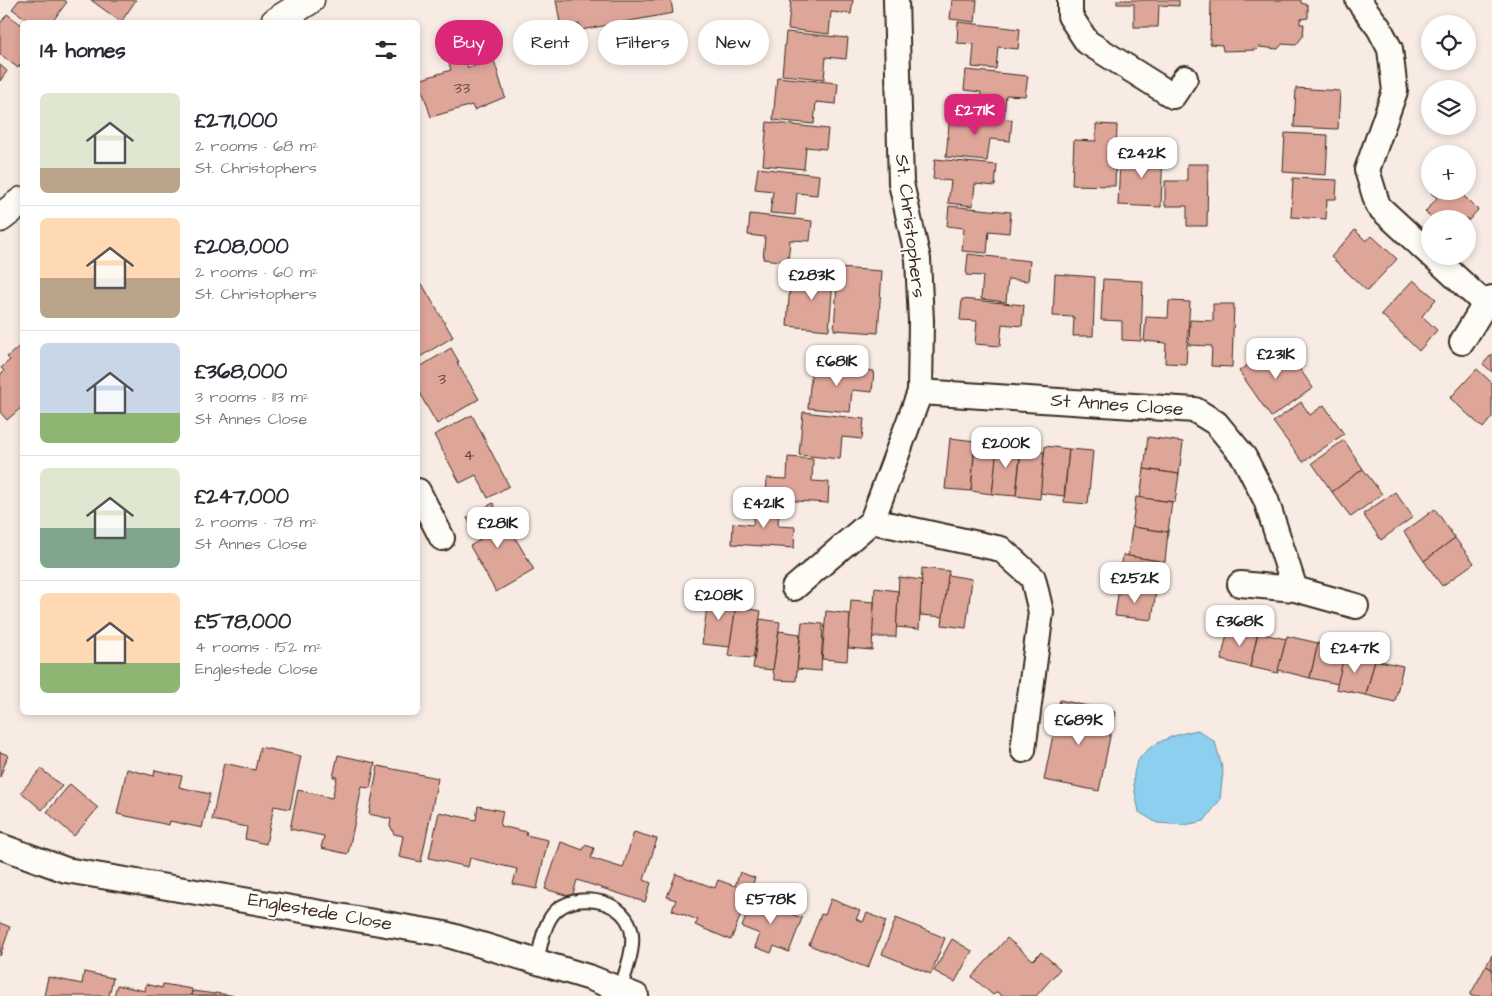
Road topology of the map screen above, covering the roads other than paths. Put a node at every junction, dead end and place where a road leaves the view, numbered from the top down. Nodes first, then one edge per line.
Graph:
1 (310, 0) edge
2 (896, 0) edge
3 (1070, 0) edge
4 (1358, 0) edge
5 (278, 20) edge
6 (1185, 78) dead end
7 (20, 203) edge
8 (0, 218) edge
9 (1421, 246) edge
10 (1444, 265) edge
11 (1489, 301) edge
12 (1462, 342) dead end
13 (920, 392) junction
14 (420, 497) edge
15 (872, 521) junction
16 (442, 538) dead end
17 (1240, 584) dead end
18 (794, 588) dead end
19 (1295, 589) junction
20 (1356, 606) dead end
21 (1022, 750) dead end
22 (0, 846) edge
23 (537, 962) junction
24 (628, 993) edge

1 - 5 main road
2 - 13 street, St. Christophers
3 - 6 street
4 - 9 street
7 - 8 main road
10 - 11 street
11 - 12 street
13 - 15 street, St. Christophers
13 - 19 street, St Annes Close
14 - 16 street
15 - 18 street, St. Christophers
15 - 21 street
17 - 19 street
19 - 20 street
22 - 23 street, Englestede Close
23 - 24 street, Englestede Close
23 - 24 lane

